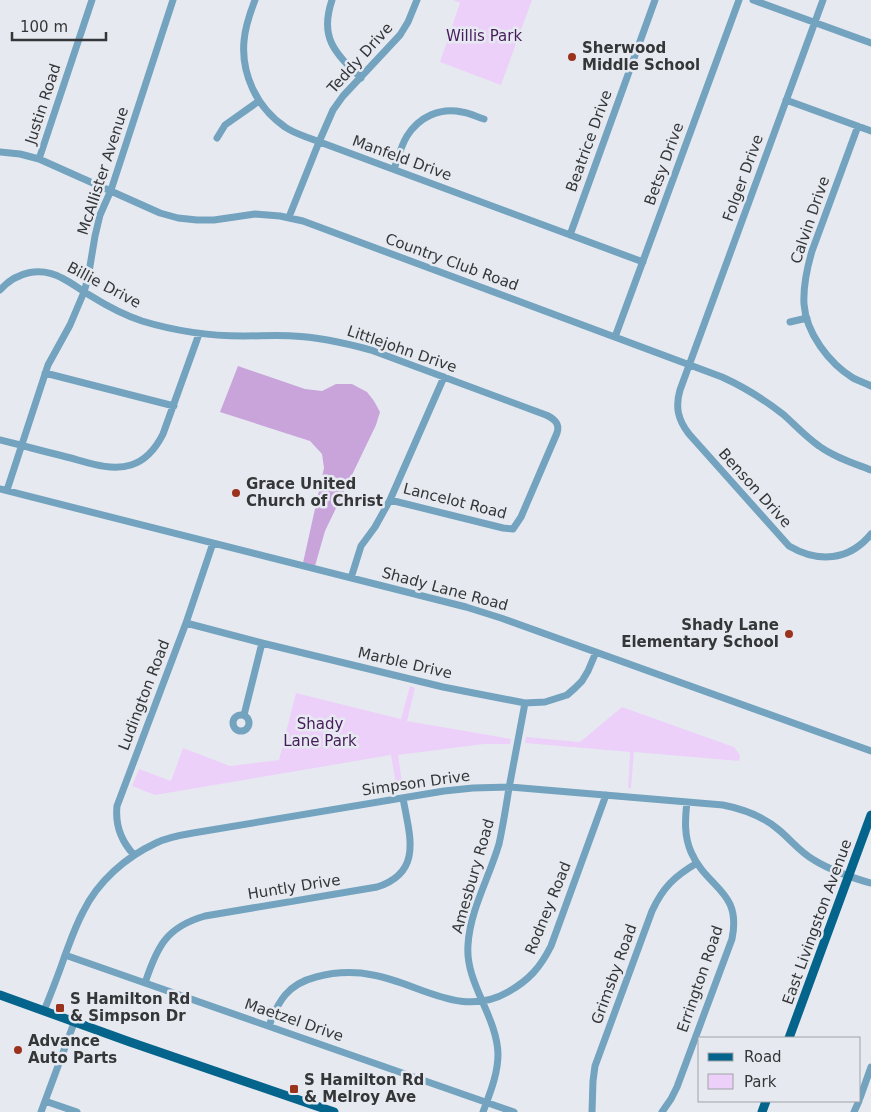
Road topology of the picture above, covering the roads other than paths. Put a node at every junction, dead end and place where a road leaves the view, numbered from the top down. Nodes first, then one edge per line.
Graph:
1 (92, 0) edge
2 (173, 0) edge
3 (255, 0) edge
4 (332, 0) edge
5 (417, 0) edge
6 (655, 0) edge
7 (739, 0) edge
8 (753, 0) edge
9 (823, 0) edge
10 (814, 22) junction
11 (871, 43) edge
12 (361, 78) junction
13 (786, 100) junction
14 (259, 102) junction
15 (484, 120) dead end
16 (858, 126) junction
17 (871, 131) edge
18 (217, 138) dead end
19 (319, 142) junction
20 (0, 152) edge
21 (39, 159) junction
22 (394, 169) junction
23 (111, 190) junction
24 (289, 217) junction
25 (570, 235) junction
26 (643, 262) junction
27 (0, 290) edge
28 (84, 292) junction
29 (807, 318) junction
30 (790, 322) dead end
31 (199, 334) junction
32 (615, 337) junction
33 (689, 365) junction
34 (45, 373) junction
35 (444, 377) junction
36 (871, 386) edge
37 (174, 406) junction
38 (0, 440) edge
39 (21, 445) junction
40 (871, 470) edge
41 (4, 490) edge
42 (390, 500) junction
43 (513, 529) joint
44 (871, 534) edge
45 (213, 543) junction
46 (351, 578) junction
47 (186, 623) junction
48 (262, 643) junction
49 (596, 652) junction
50 (525, 703) junction
51 (244, 715) dead end
52 (871, 751) edge
53 (510, 787) junction
54 (606, 795) junction
55 (403, 798) junction
56 (687, 802) junction
57 (871, 815) edge
58 (134, 855) junction
59 (697, 863) junction
60 (849, 875) junction
61 (871, 883) edge
62 (65, 955) junction
63 (145, 983) junction
64 (0, 995) edge
65 (482, 1002) junction
66 (44, 1011) junction
67 (74, 1022) junction
68 (269, 1026) junction
69 (789, 1037) edge
70 (871, 1067) edge
71 (861, 1094) edge
72 (45, 1100) junction
73 (487, 1102) junction
74 (312, 1108) edge
75 (41, 1112) edge
76 (77, 1112) edge
77 (334, 1112) edge
78 (483, 1112) edge
79 (514, 1112) edge
80 (592, 1112) edge
81 (662, 1112) edge

1 - 21 street, Justin Road
2 - 23 street, McAllister Avenue
3 - 14 street, Manfeld Drive
4 - 12 street
5 - 12 street, Teddy Drive
6 - 25 street, Beatrice Drive
7 - 26 street, Betsy Drive
8 - 10 street
9 - 10 street, Folger Drive
10 - 11 street
10 - 13 street, Folger Drive
12 - 19 street, Teddy Drive
13 - 16 street
13 - 33 street, Folger Drive
14 - 18 street
14 - 19 street, Manfeld Drive
15 - 22 street
16 - 17 street
16 - 29 street, Calvin Drive
19 - 22 street, Manfeld Drive
19 - 24 street, Teddy Drive
20 - 21 street, Country Club Road
21 - 23 street, Country Club Road
22 - 25 street, Manfeld Drive
23 - 24 street, Country Club Road
23 - 28 street, McAllister Avenue
24 - 32 street, Country Club Road
25 - 26 street, Manfeld Drive
26 - 32 street, Betsy Drive
27 - 28 street, Billie Drive
28 - 31 street, Billie Drive
28 - 34 street, McAllister Avenue
29 - 30 street
29 - 36 street, Calvin Drive
31 - 35 street, Littlejohn Drive
31 - 37 street
32 - 33 street, Country Club Road
33 - 40 street, Country Club Road
33 - 44 street, Benson Drive
34 - 37 street
34 - 39 street, McAllister Avenue
35 - 42 street
35 - 43 street, Littlejohn Drive
37 - 39 street
38 - 39 street
39 - 41 street, McAllister Avenue
41 - 45 street, Shady Lane Road
42 - 43 street, Lancelot Road
42 - 46 street
45 - 46 street, Shady Lane Road
45 - 47 street, Ludington Road
46 - 49 street, Shady Lane Road
47 - 48 street, Marble Drive
47 - 58 street, Ludington Road
48 - 50 street, Marble Drive
48 - 51 street
49 - 50 street, Marble Drive
49 - 52 street, Shady Lane Road
50 - 53 street, Amesbury Road
53 - 54 street, Simpson Drive
53 - 55 street, Simpson Drive
53 - 65 street, Amesbury Road
54 - 56 street, Simpson Drive
54 - 65 street, Rodney Road
55 - 58 street, Simpson Drive
55 - 63 street, Huntly Drive
56 - 59 street, Errington Road
56 - 60 street, Simpson Drive
57 - 60 main road, East Livingston Avenue
58 - 62 street, Simpson Drive
59 - 80 street, Grimsby Road
59 - 81 street, Errington Road
60 - 61 street, Simpson Drive
60 - 69 main road, East Livingston Avenue
62 - 63 street, Maetzel Drive
62 - 66 street, Simpson Drive
63 - 68 street, Maetzel Drive
64 - 66 main road
65 - 68 street
65 - 73 street, Amesbury Road
66 - 67 main road
67 - 72 street
67 - 74 main road
68 - 73 street, Maetzel Drive
70 - 71 street
72 - 75 street
72 - 76 street
73 - 78 street, Amesbury Road
73 - 79 street, Maetzel Drive
74 - 77 main road

